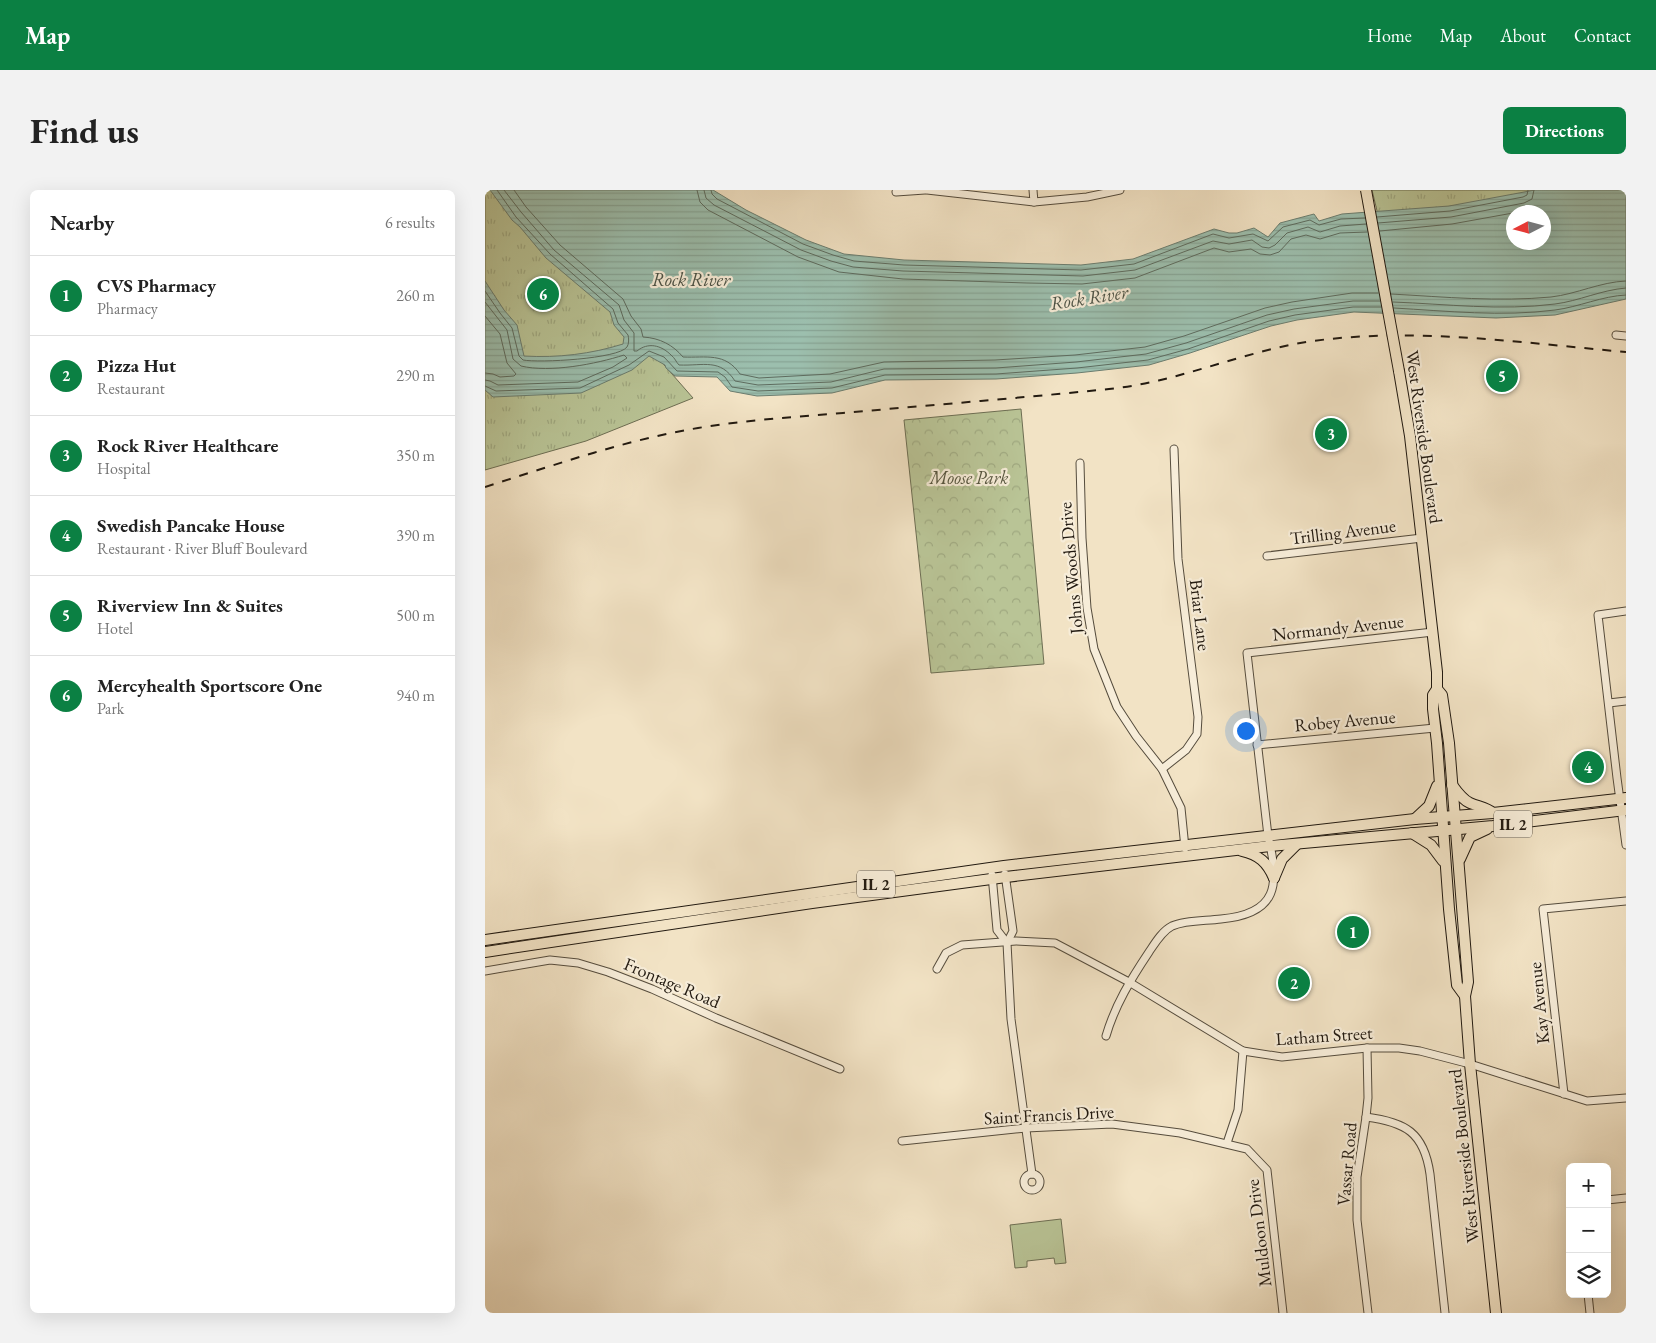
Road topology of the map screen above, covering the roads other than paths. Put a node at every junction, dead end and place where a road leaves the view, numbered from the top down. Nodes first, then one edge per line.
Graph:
1 (926, 190) edge
2 (1033, 190) edge
3 (1120, 190) edge
4 (1366, 190) edge
5 (896, 192) dead end
6 (1034, 202) junction
7 (1615, 335) dead end
8 (1626, 336) edge
9 (1174, 449) dead end
10 (1080, 463) dead end
11 (1422, 538) junction
12 (1267, 556) dead end
13 (1626, 611) edge
14 (1433, 632) junction
15 (1437, 690) junction
16 (1626, 701) edge
17 (1609, 703) junction
18 (1435, 728) junction
19 (1257, 745) junction
20 (1162, 768) junction
21 (1440, 778) junction
22 (1452, 785) junction
23 (1623, 798) edge
24 (1624, 810) edge
25 (1493, 813) junction
26 (1455, 816) junction
27 (1442, 817) junction
28 (1415, 819) junction
29 (1493, 826) junction
30 (1456, 830) junction
31 (1442, 831) junction
32 (1411, 832) junction
33 (1269, 841) junction
34 (1185, 844) junction
35 (1297, 844) junction
36 (1626, 845) edge
37 (1236, 850) junction
38 (1187, 856) junction
39 (1459, 862) junction
40 (1445, 865) junction
41 (1004, 866) junction
42 (992, 868) junction
43 (1006, 877) junction
44 (1274, 878) junction
45 (993, 879) junction
46 (1626, 901) edge
47 (485, 940) edge
48 (1007, 943) junction
49 (485, 952) edge
50 (937, 969) dead end
51 (485, 971) edge
52 (1129, 982) junction
53 (1465, 996) junction
54 (1105, 1036) dead end
55 (1367, 1048) junction
56 (1243, 1051) junction
57 (1470, 1064) junction
58 (840, 1068) dead end
59 (1564, 1094) junction
60 (1626, 1098) edge
61 (1366, 1117) junction
62 (1026, 1128) junction
63 (902, 1141) dead end
64 (1227, 1143) junction
65 (1033, 1174) dead end
66 (1626, 1198) edge
67 (1611, 1200) edge
68 (1588, 1298) edge
69 (1283, 1313) edge
70 (1368, 1313) edge
71 (1445, 1313) edge
72 (1496, 1313) edge
73 (1589, 1313) edge

1 - 5 street
1 - 6 street
2 - 6 street
3 - 6 street
4 - 11 main road, West Riverside Boulevard, bridge
7 - 8 street
9 - 20 street, Briar Lane
10 - 20 street, Johns Woods Drive
11 - 12 street, Trilling Avenue
11 - 14 main road, West Riverside Boulevard
13 - 17 street
14 - 15 main road, West Riverside Boulevard
14 - 19 street, Normandy Avenue
15 - 18 main road, West Riverside Boulevard
15 - 22 main road, West Riverside Boulevard
16 - 17 street
17 - 23 street
18 - 19 street, Robey Avenue
18 - 21 main road, West Riverside Boulevard
19 - 33 street
20 - 34 street, Johns Woods Drive
21 - 27 main road, West Riverside Boulevard
21 - 28 main road
22 - 25 main road
22 - 26 main road, West Riverside Boulevard
23 - 24 street
23 - 25 main road, IL 2
24 - 29 main road, IL 2
24 - 36 street
25 - 26 main road, IL 2
26 - 27 main road, IL 2
26 - 30 main road, West Riverside Boulevard
27 - 28 main road, IL 2
27 - 31 main road, West Riverside Boulevard
28 - 33 main road, IL 2
29 - 30 main road, IL 2
29 - 39 main road
30 - 31 main road, IL 2
30 - 39 main road, West Riverside Boulevard
31 - 32 main road, IL 2
31 - 40 main road, West Riverside Boulevard
32 - 35 main road, IL 2
32 - 40 main road
33 - 34 main road, IL 2
33 - 35 main road, IL 2
33 - 37 main road, IL 2
33 - 44 street
34 - 38 street, Johns Woods Drive
34 - 41 main road, IL 2
35 - 44 main road
37 - 38 main road, IL 2
37 - 44 main road
38 - 43 main road, IL 2
39 - 53 main road, West Riverside Boulevard
40 - 53 main road, West Riverside Boulevard
41 - 42 main road, IL 2
41 - 43 street
42 - 45 street
42 - 47 main road, IL 2
43 - 45 main road, IL 2
43 - 48 street
44 - 52 street
45 - 48 street
45 - 49 main road, IL 2
46 - 59 street, Kay Avenue
48 - 50 street, Latham Street
48 - 52 street, Latham Street
48 - 62 street
51 - 58 street, Frontage Road
52 - 54 street
52 - 56 street, Latham Street
53 - 57 main road, West Riverside Boulevard
55 - 56 street, Latham Street
55 - 57 street, Latham Street
55 - 61 street, Vassar Road
56 - 64 street
57 - 59 street, Latham Street
57 - 72 main road, West Riverside Boulevard
59 - 60 street, Latham Street
61 - 70 street, Vassar Road
61 - 71 street
62 - 63 street, Saint Francis Drive
62 - 64 street, Saint Francis Drive
62 - 65 street
64 - 69 street, Muldoon Drive
66 - 67 street
68 - 73 street

